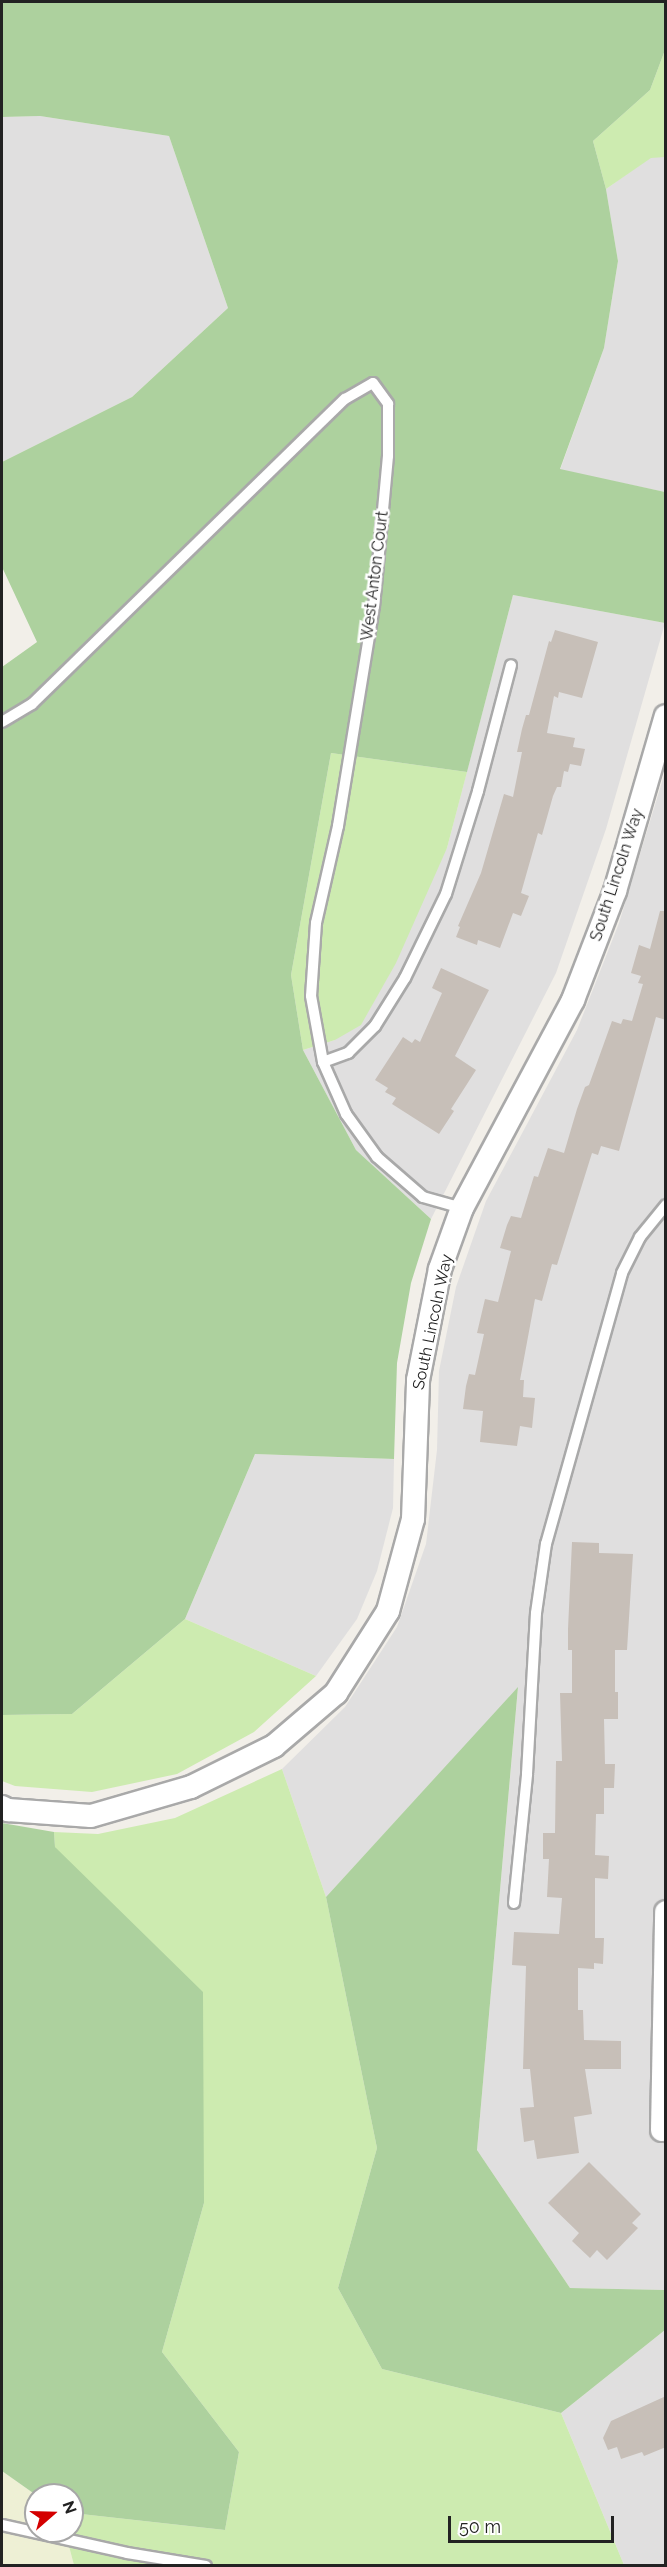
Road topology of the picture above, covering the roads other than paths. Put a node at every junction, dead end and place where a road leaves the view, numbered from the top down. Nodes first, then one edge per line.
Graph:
1 (512, 665) dead end
2 (666, 716) edge
3 (2, 722) edge
4 (323, 1062) junction
5 (666, 1205) edge
6 (462, 1208) junction
7 (2, 1807) edge
8 (514, 1903) dead end
9 (666, 1912) edge
10 (662, 2130) dead end
11 (2, 2525) edge
12 (206, 2565) edge

1 - 4 lane
2 - 6 street, South Lincoln Way
3 - 4 lane, West Anton Court
4 - 6 lane, West Anton Court
5 - 8 lane
6 - 7 street, South Lincoln Way
9 - 10 street
11 - 12 lane

